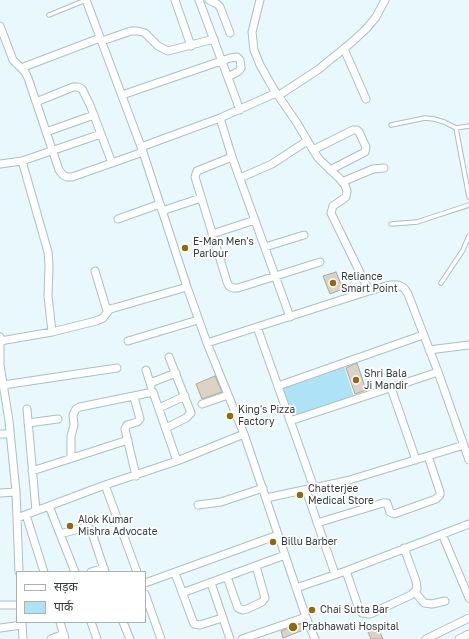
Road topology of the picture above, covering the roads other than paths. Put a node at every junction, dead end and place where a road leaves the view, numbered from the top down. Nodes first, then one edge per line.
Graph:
1 (86, 0) edge
2 (175, 0) edge
3 (199, 0) edge
4 (209, 0) edge
5 (260, 0) edge
6 (385, 0) edge
7 (49, 14) dead end
8 (0, 26) edge
9 (230, 33) dead end
10 (101, 39) junction
11 (214, 39) junction
12 (191, 46) junction
13 (344, 49) junction
14 (222, 61) junction
15 (21, 68) junction
16 (228, 77) junction
17 (277, 94) junction
18 (122, 96) junction
19 (366, 99) dead end
20 (36, 102) junction
21 (240, 110) junction
22 (94, 115) junction
23 (220, 118) junction
24 (391, 125) dead end
25 (469, 126) edge
26 (456, 128) junction
27 (46, 132) junction
28 (101, 134) junction
29 (307, 142) junction
30 (142, 149) junction
31 (313, 150) junction
32 (53, 151) junction
33 (232, 157) junction
34 (22, 161) junction
35 (112, 163) junction
36 (0, 164) edge
37 (384, 168) dead end
38 (330, 170) junction
39 (240, 178) junction
40 (342, 182) junction
41 (469, 197) edge
42 (201, 198) junction
43 (469, 205) edge
44 (161, 207) junction
45 (118, 219) dead end
46 (255, 220) junction
47 (391, 224) dead end
48 (212, 234) junction
49 (304, 235) dead end
50 (469, 236) edge
51 (265, 247) junction
52 (320, 262) dead end
53 (95, 271) dead end
54 (275, 277) junction
55 (441, 283) dead end
56 (187, 287) junction
57 (369, 291) junction
58 (107, 312) junction
59 (290, 317) junction
60 (198, 320) junction
61 (257, 327) junction
62 (52, 332) junction
63 (423, 335) junction
64 (0, 337) edge
65 (0, 341) edge
66 (128, 341) dead end
67 (207, 343) junction
68 (469, 345) edge
69 (429, 350) junction
70 (169, 357) dead end
71 (0, 365) edge
72 (117, 368) dead end
73 (146, 370) dead end
74 (438, 372) junction
75 (176, 373) junction
76 (150, 383) junction
77 (3, 385) junction
78 (278, 386) junction
79 (391, 388) junction
80 (153, 392) junction
81 (228, 395) junction
82 (185, 396) junction
83 (134, 397) junction
84 (202, 404) dead end
85 (159, 408) junction
86 (27, 409) dead end
87 (58, 419) dead end
88 (290, 421) junction
89 (28, 423) junction
90 (166, 428) junction
91 (0, 434) edge
92 (10, 434) junction
93 (244, 434) junction
94 (128, 440) junction
95 (464, 445) junction
96 (428, 456) junction
97 (71, 458) junction
98 (416, 460) junction
99 (469, 460) edge
100 (177, 461) junction
101 (32, 471) junction
102 (136, 476) junction
103 (106, 485) junction
104 (263, 488) junction
105 (314, 488) junction
106 (306, 490) junction
107 (16, 492) junction
108 (0, 493) edge
109 (266, 498) junction
110 (198, 505) dead end
111 (49, 506) junction
112 (36, 511) junction
113 (26, 515) junction
114 (17, 518) junction
115 (317, 523) junction
116 (469, 524) edge
117 (60, 534) junction
118 (442, 534) junction
119 (278, 535) junction
120 (404, 548) junction
121 (285, 556) junction
122 (256, 566) junction
123 (105, 570) edge
124 (19, 571) edge
125 (44, 571) edge
126 (75, 571) edge
127 (137, 571) edge
128 (346, 571) junction
129 (175, 573) junction
130 (335, 574) junction
131 (227, 577) junction
132 (211, 583) junction
133 (146, 584) edge
134 (296, 588) junction
135 (415, 592) junction
136 (182, 593) junction
137 (146, 597) edge
138 (469, 598) edge
139 (445, 601) dead end
140 (0, 605) edge
141 (16, 605) edge
142 (306, 617) junction
143 (222, 618) junction
144 (469, 618) edge
145 (22, 623) edge
146 (60, 623) edge
147 (91, 623) edge
148 (123, 623) edge
149 (0, 628) edge
150 (469, 634) edge
151 (65, 637) edge
152 (23, 639) edge
153 (51, 639) edge
154 (97, 639) edge
155 (130, 639) edge
156 (161, 639) edge
157 (230, 639) edge
158 (242, 639) edge
159 (315, 639) edge
160 (426, 639) edge
161 (459, 639) edge

1 - 7 lane
1 - 10 street
2 - 12 street
3 - 11 street
4 - 9 street
5 - 17 street
6 - 13 street
8 - 15 street
10 - 12 street
10 - 15 street
10 - 18 street
11 - 12 street
11 - 14 street
13 - 17 street
13 - 19 street
14 - 16 street
14 - 16 street
14 - 18 street
15 - 20 street
16 - 21 street
17 - 21 street
17 - 29 street
18 - 30 street
20 - 22 street
20 - 27 street
21 - 23 street
22 - 27 street
22 - 28 street
23 - 30 street
23 - 33 street
24 - 26 lane
25 - 26 lane
26 - 41 lane
27 - 32 street
28 - 32 street
28 - 35 street
29 - 31 street
29 - 39 street
30 - 35 street
30 - 44 street
31 - 38 street
31 - 38 street
32 - 34 street
32 - 35 street
33 - 39 street
33 - 42 street
34 - 36 street
34 - 62 street
37 - 40 street
38 - 40 street
39 - 46 street
40 - 57 street
42 - 44 street
42 - 48 street
43 - 47 lane
44 - 45 street
44 - 56 street
46 - 48 street
46 - 51 street
48 - 54 street
49 - 51 street
50 - 55 lane
51 - 54 street
52 - 54 street
53 - 58 street
54 - 59 street
56 - 58 street
56 - 60 street
57 - 59 street
57 - 63 street
58 - 62 street
59 - 61 street
60 - 66 street
60 - 67 street
61 - 67 street
61 - 78 street
62 - 65 street
63 - 69 street
63 - 78 street
64 - 65 street
65 - 71 street
67 - 81 street
68 - 69 street
69 - 74 street
70 - 75 street
71 - 77 street
72 - 77 street
73 - 76 street
74 - 79 street
74 - 95 street
75 - 76 street
75 - 82 street
76 - 80 street
77 - 92 street
78 - 88 street
79 - 88 street
79 - 98 street
80 - 83 street
80 - 85 street
81 - 84 street
81 - 93 street
82 - 85 street
82 - 90 street
83 - 94 street
83 - 97 street
85 - 90 street
86 - 89 street
87 - 89 street
88 - 105 street
89 - 101 street
90 - 100 street
91 - 92 street
92 - 107 street
93 - 100 street
93 - 104 street
94 - 97 street
94 - 102 street
95 - 96 street
95 - 99 street
96 - 98 street
96 - 115 street
97 - 101 street
98 - 105 street
100 - 102 street
101 - 112 street
102 - 103 street
103 - 111 street
103 - 127 street
104 - 109 street
104 - 110 street
105 - 106 street
106 - 109 street
106 - 115 street
107 - 108 street
107 - 114 street
109 - 119 street
111 - 112 street
111 - 117 street
112 - 113 street
113 - 114 street
113 - 125 street
114 - 124 street
115 - 130 street
116 - 118 street
117 - 123 street
117 - 126 street
118 - 120 street
118 - 138 street
119 - 121 street
119 - 129 street
120 - 128 street
120 - 135 street
121 - 122 street
121 - 134 street
122 - 131 street
122 - 131 street
128 - 130 street
128 - 135 street
129 - 133 street
129 - 136 street
130 - 134 street
131 - 132 street
132 - 136 street
132 - 143 street
134 - 142 street
135 - 139 street
136 - 143 street
137 - 156 street
140 - 141 street
142 - 158 street
142 - 159 street
143 - 157 street
144 - 160 street
145 - 149 street
145 - 152 street
146 - 151 street
147 - 154 street
148 - 155 street
150 - 161 street
151 - 153 street

